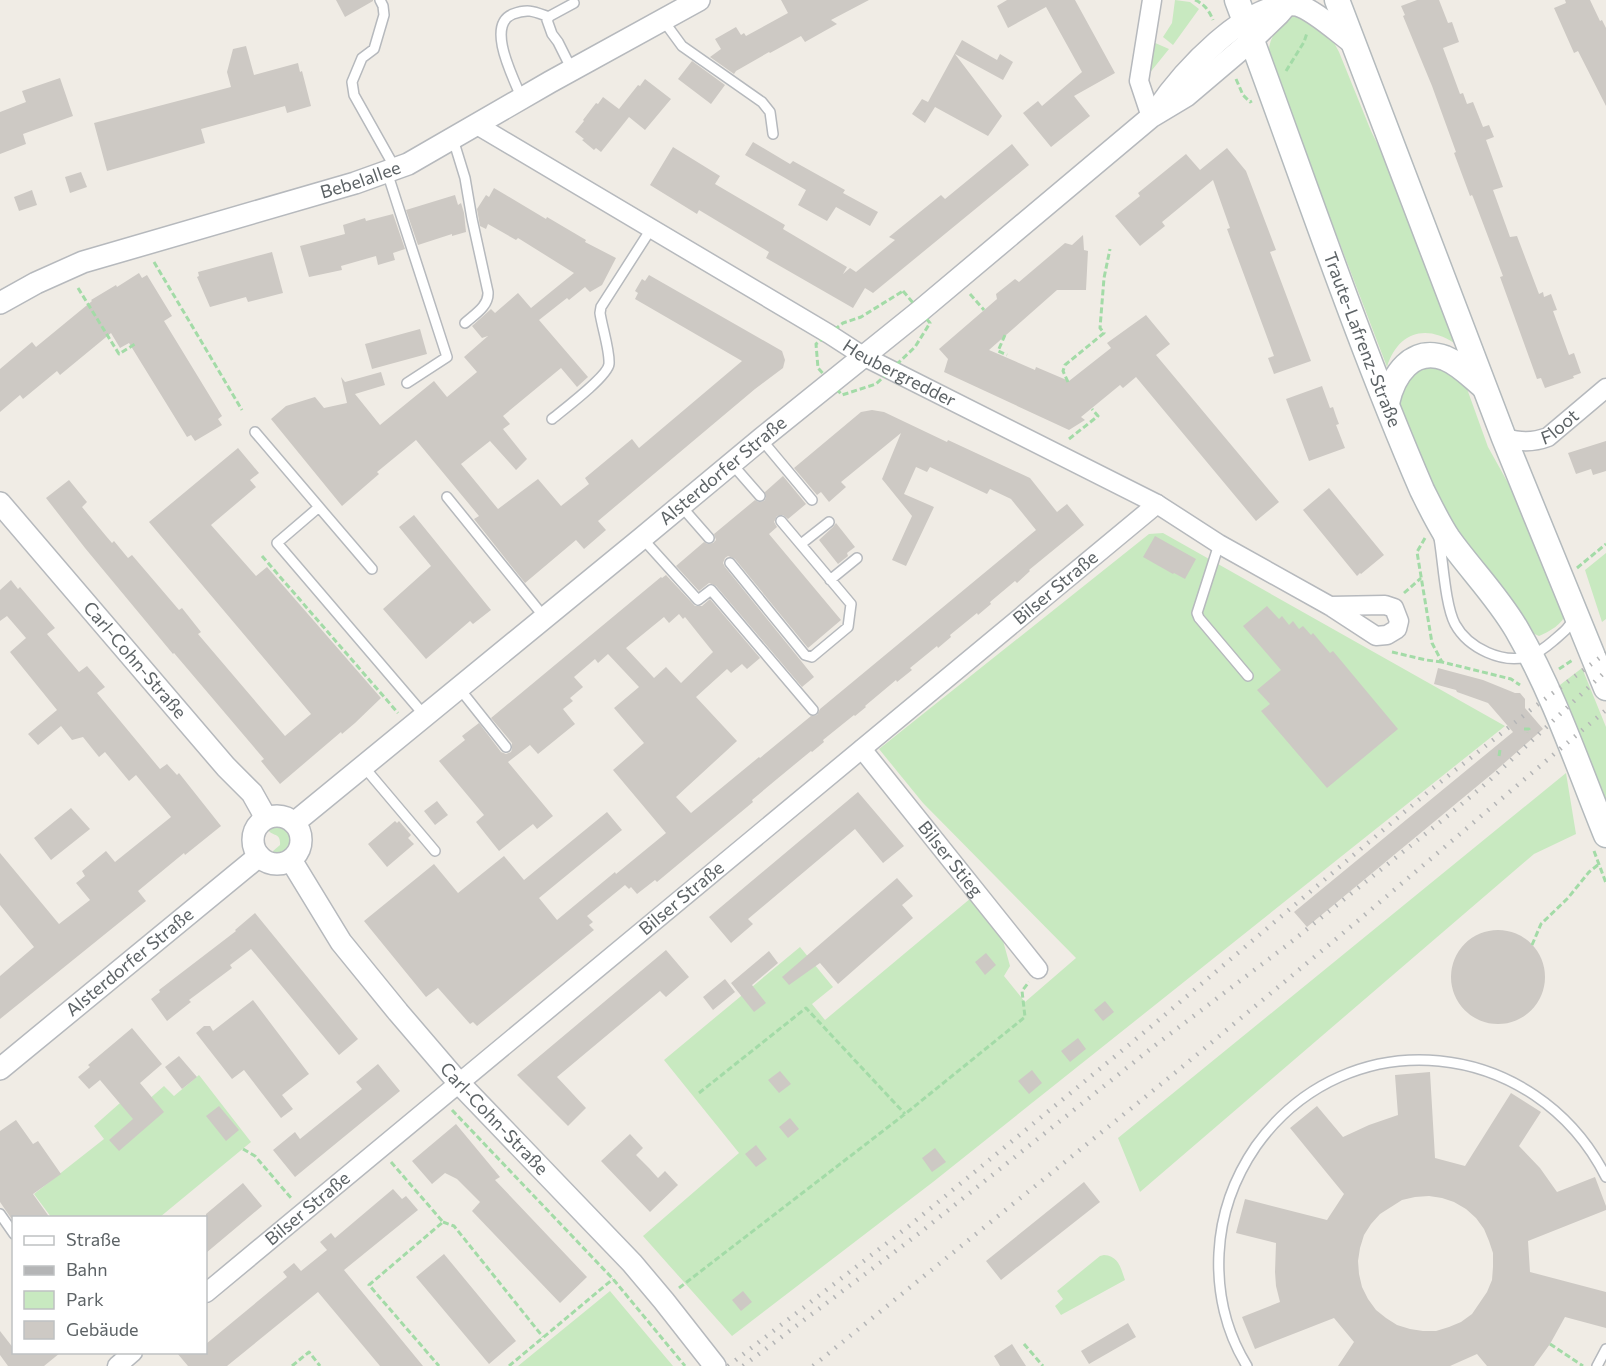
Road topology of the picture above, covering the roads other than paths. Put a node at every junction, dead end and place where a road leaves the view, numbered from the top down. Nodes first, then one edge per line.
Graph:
1 (380, 0) edge
2 (699, 0) edge
3 (1152, 0) edge
4 (1337, 0) edge
5 (1289, 2) edge
6 (574, 3) dead end
7 (549, 17) junction
8 (1244, 19) edge
9 (663, 20) junction
10 (1354, 44) junction
11 (572, 70) junction
12 (522, 99) junction
13 (1151, 117) junction
14 (477, 125) junction
15 (772, 134) dead end
16 (453, 139) junction
17 (391, 170) junction
18 (651, 229) junction
19 (0, 303) edge
20 (465, 323) dead end
21 (863, 356) junction
22 (407, 383) dead end
23 (1485, 388) junction
24 (1606, 388) edge
25 (1387, 403) junction
26 (552, 419) dead end
27 (255, 432) dead end
28 (1504, 438) junction
29 (762, 439) junction
30 (732, 464) junction
31 (760, 496) dead end
32 (447, 497) dead end
33 (812, 500) dead end
34 (0, 503) edge
35 (1157, 504) junction
36 (681, 506) junction
37 (319, 507) junction
38 (1436, 518) junction
39 (781, 521) dead end
40 (829, 522) dead end
41 (642, 538) junction
42 (709, 538) dead end
43 (801, 544) junction
44 (1219, 544) junction
45 (857, 558) dead end
46 (730, 563) dead end
47 (372, 569) dead end
48 (830, 580) junction
49 (1330, 606) junction
50 (1575, 612) junction
51 (545, 618) junction
52 (1531, 656) junction
53 (1248, 676) dead end
54 (459, 688) junction
55 (1606, 688) edge
56 (813, 711) dead end
57 (425, 716) junction
58 (506, 747) dead end
59 (862, 749) junction
60 (364, 767) junction
61 (266, 818) junction
62 (294, 823) junction
63 (1606, 835) edge
64 (435, 851) dead end
65 (259, 856) junction
66 (291, 860) junction
67 (1038, 969) road end
68 (0, 1069) edge
69 (458, 1082) junction
70 (1606, 1177) edge
71 (0, 1214) edge
72 (12, 1231) edge
73 (207, 1292) edge
74 (1606, 1350) edge
75 (132, 1354) edge
76 (117, 1366) edge
77 (715, 1366) edge
78 (1247, 1366) edge
79 (1597, 1366) edge

1 - 17 lane
2 - 9 street, Bebelallee
3 - 13 street
4 - 10 main road
5 - 8 street, Alsterdorfer Straße
5 - 10 street
6 - 7 lane
7 - 11 lane
7 - 12 lane
8 - 13 street, Alsterdorfer Straße
8 - 25 main road, Traute-Lafrenz-Straße
9 - 11 street, Bebelallee
9 - 15 lane
10 - 23 main road
11 - 12 street, Bebelallee
12 - 14 street, Bebelallee
13 - 21 street, Alsterdorfer Straße
14 - 16 street, Bebelallee
14 - 18 street, Heubergredder
16 - 17 street, Bebelallee
16 - 20 lane
17 - 19 street, Bebelallee
17 - 22 lane
18 - 21 street, Heubergredder
18 - 26 lane
21 - 29 street, Alsterdorfer Straße
21 - 35 street, Heubergredder
23 - 25 main road
23 - 28 main road
24 - 28 street, Floot
25 - 38 main road, Traute-Lafrenz-Straße
27 - 37 lane
28 - 50 main road
29 - 30 street, Alsterdorfer Straße
29 - 33 lane
30 - 31 lane
30 - 36 street, Alsterdorfer Straße
32 - 51 lane
34 - 61 street, Carl-Cohn-Straße
35 - 44 street, Heubergredder
35 - 59 street, Bilser Straße
36 - 41 street, Alsterdorfer Straße
36 - 42 lane
37 - 47 lane
37 - 57 lane
38 - 52 main road, Traute-Lafrenz-Straße
38 - 52 lane
39 - 43 lane
40 - 43 lane
41 - 51 street, Alsterdorfer Straße
41 - 56 lane
43 - 48 lane
44 - 49 street, Heubergredder
44 - 53 lane
45 - 48 lane
46 - 48 lane
49 - 49 street, Heubergredder
50 - 52 lane
50 - 55 main road
51 - 54 street, Alsterdorfer Straße
52 - 63 main road, Traute-Lafrenz-Straße
54 - 57 street, Alsterdorfer Straße
54 - 58 lane
57 - 60 street, Alsterdorfer Straße
59 - 67 street, Bilser Stieg
59 - 69 street, Bilser Straße
60 - 62 street, Alsterdorfer Straße
60 - 64 lane
61 - 62 street
61 - 65 street
62 - 66 street
65 - 66 street
65 - 68 street, Alsterdorfer Straße
66 - 69 street, Carl-Cohn-Straße
69 - 73 street, Bilser Straße
69 - 77 street, Carl-Cohn-Straße
70 - 78 lane
71 - 72 lane
74 - 79 lane
75 - 76 street

